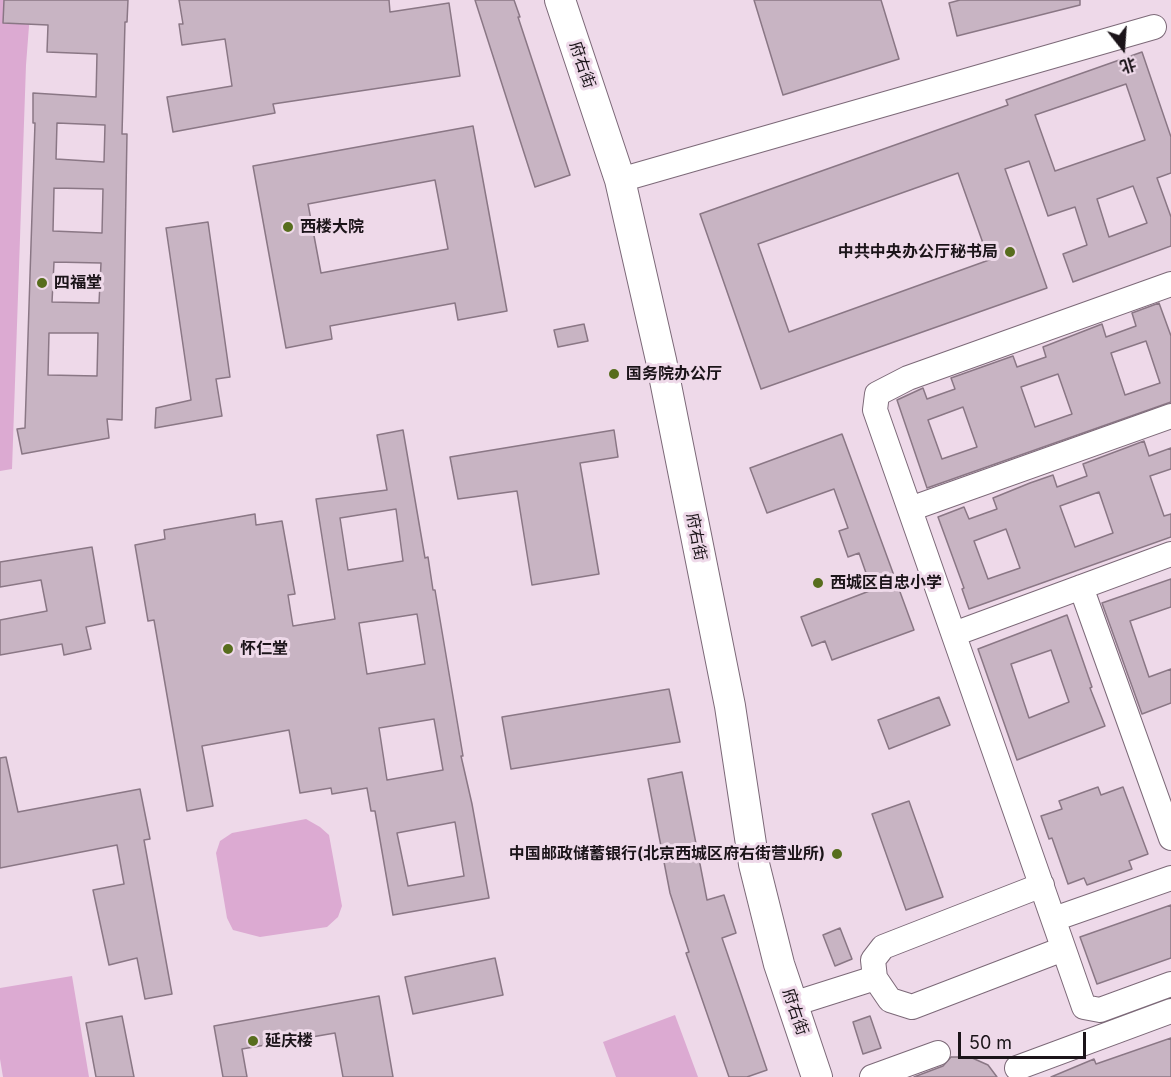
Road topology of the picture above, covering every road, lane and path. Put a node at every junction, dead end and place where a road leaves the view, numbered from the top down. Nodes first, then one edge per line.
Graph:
1 (560, 0) edge
2 (1154, 27) dead end
3 (620, 180) junction
4 (1170, 287) edge
5 (1171, 416) edge
6 (909, 509) junction
7 (1171, 554) edge
8 (1081, 587) junction
9 (954, 634) junction
10 (1171, 838) edge
11 (1171, 878) edge
12 (1042, 885) junction
13 (1054, 919) junction
14 (1063, 949) junction
15 (875, 978) junction
16 (1171, 984) edge
17 (793, 1004) junction
18 (1171, 1011) edge
19 (938, 1053) dead end
20 (1017, 1068) dead end
21 (817, 1077) edge
22 (872, 1077) edge

1 - 3 main road, 府右街
2 - 3 street
3 - 17 main road, 府右街
4 - 6 street
5 - 6 street
6 - 9 street
7 - 8 street
8 - 9 street
8 - 10 street
9 - 12 street
11 - 13 street
12 - 13 street
12 - 15 street
13 - 14 street
14 - 15 street
14 - 16 street
15 - 17 street
17 - 21 main road, 府右街
18 - 20 street
19 - 22 street

